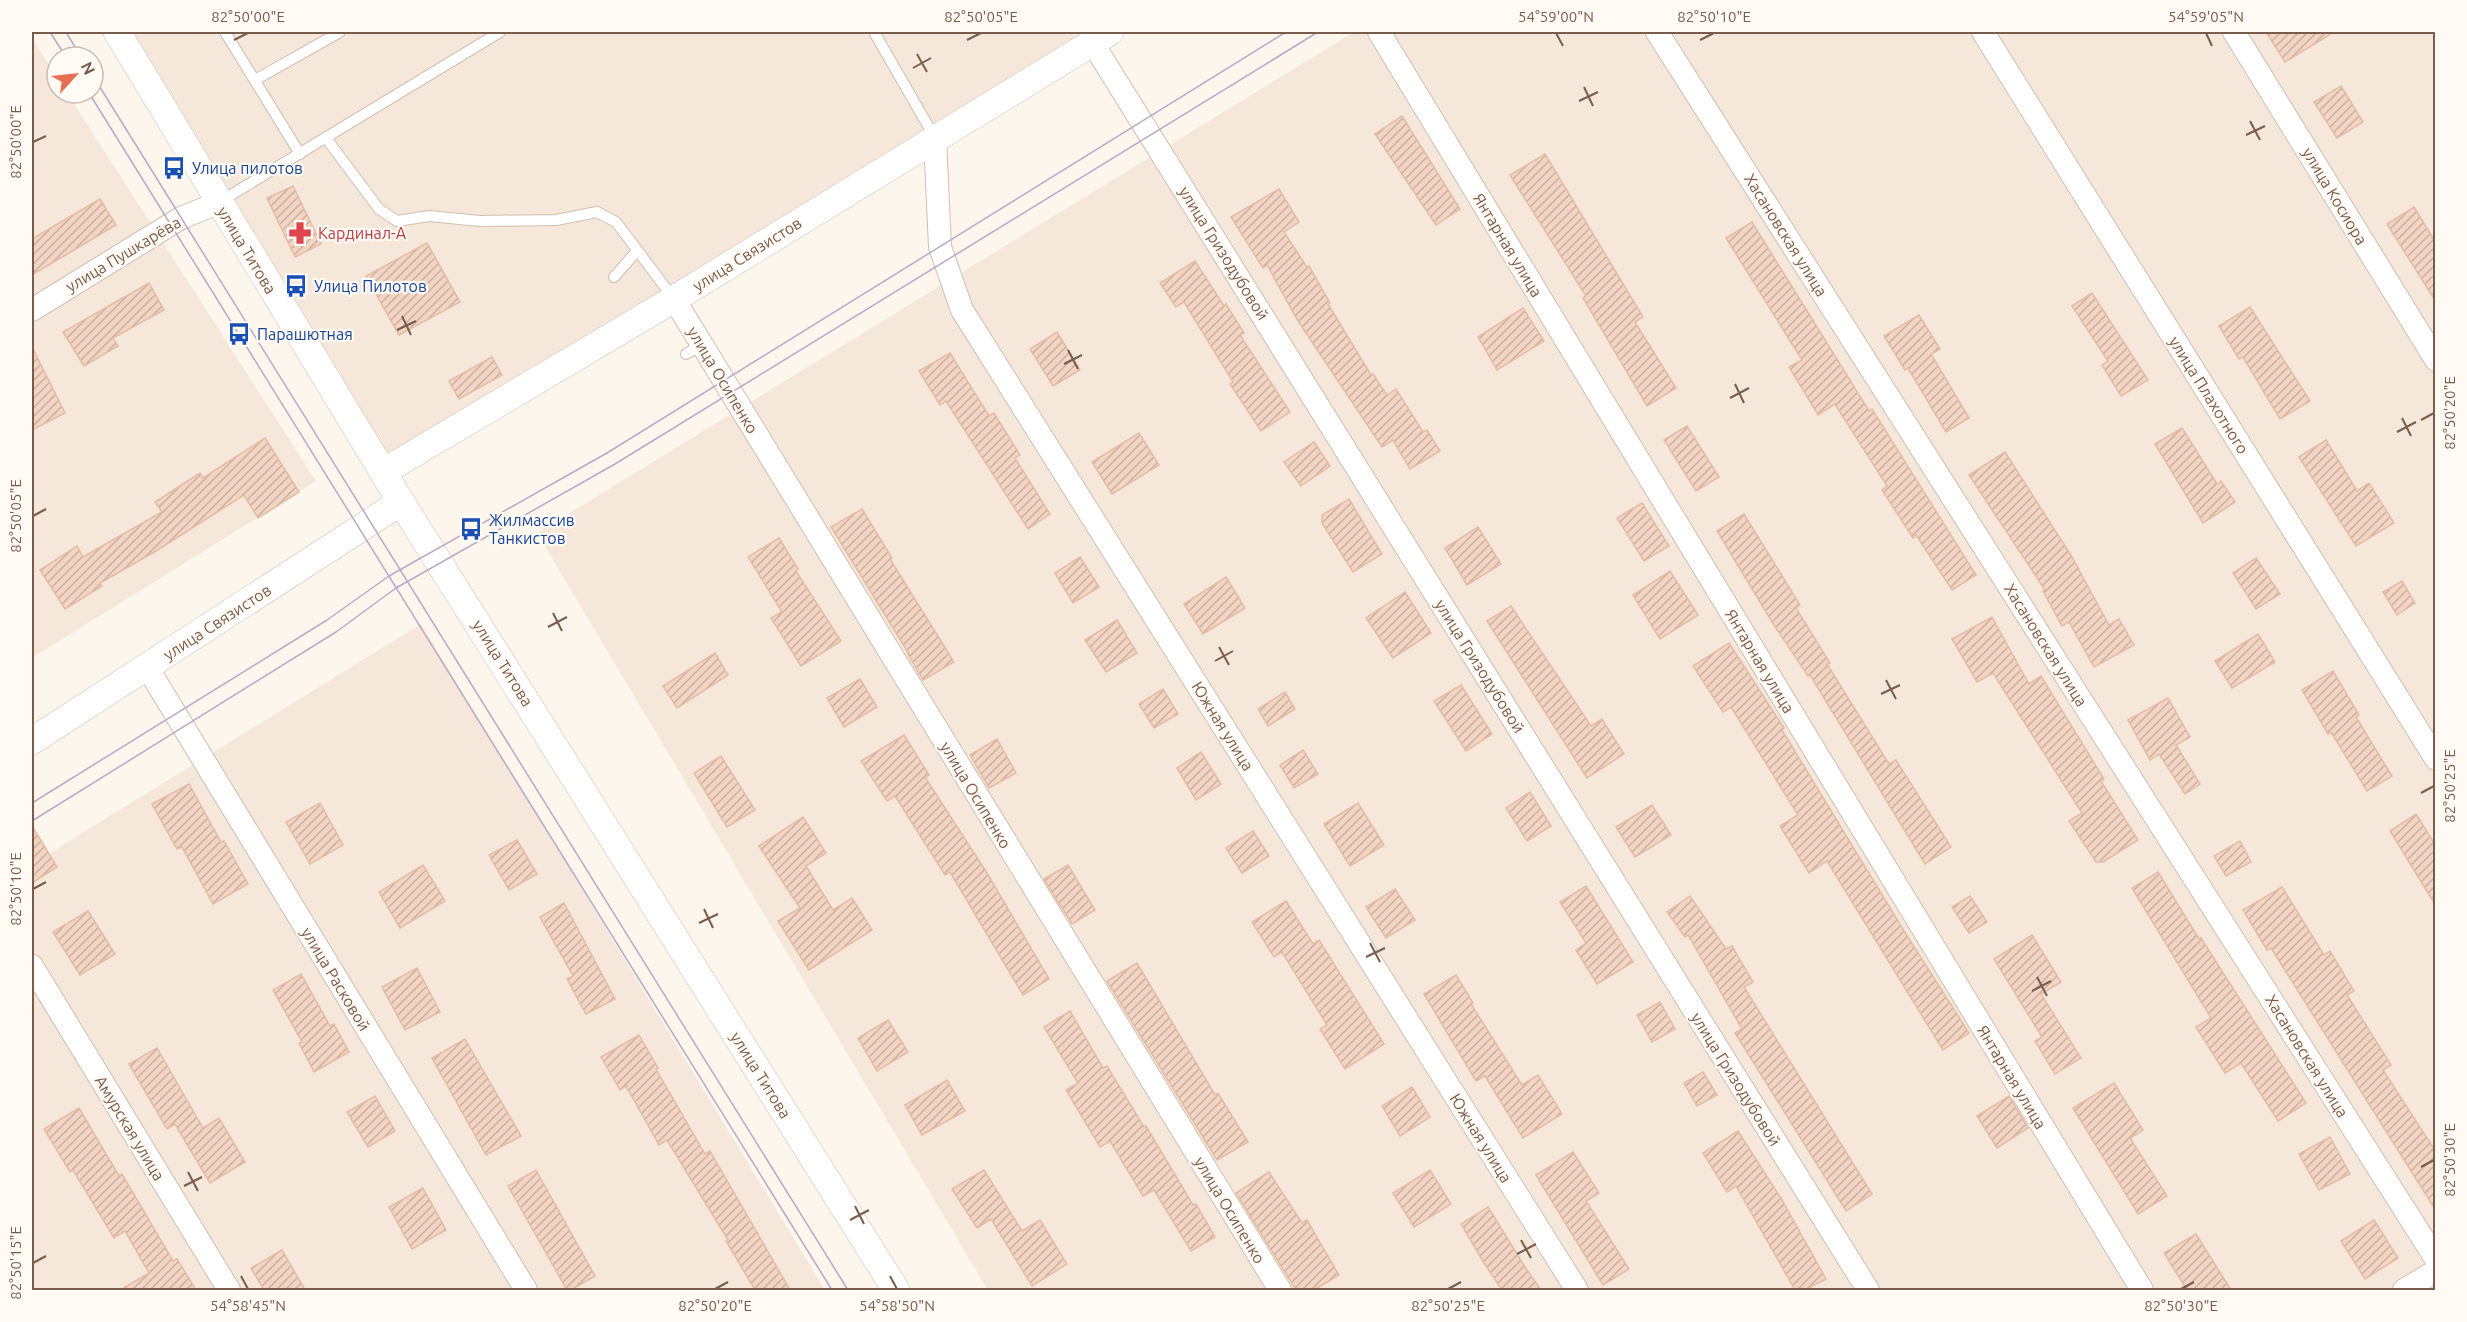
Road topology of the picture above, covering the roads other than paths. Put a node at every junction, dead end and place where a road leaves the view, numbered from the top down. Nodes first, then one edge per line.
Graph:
1 (117, 32) edge
2 (225, 32) edge
3 (340, 32) edge
4 (500, 32) edge
5 (874, 32) edge
6 (1379, 32) edge
7 (1657, 32) edge
8 (1983, 32) edge
9 (2235, 32) edge
10 (1101, 37) edge
11 (255, 80) junction
12 (326, 138) junction
13 (935, 138) junction
14 (300, 154) junction
15 (218, 202) junction
16 (637, 251) junction
17 (614, 277) dead end
18 (674, 299) junction
19 (32, 310) edge
20 (2436, 360) edge
21 (383, 472) junction
22 (401, 502) junction
23 (147, 667) junction
24 (32, 741) edge
25 (2436, 759) edge
26 (32, 966) edge
27 (2436, 1259) edge
28 (2436, 1271) edge
29 (229, 1290) edge
30 (526, 1290) edge
31 (896, 1290) edge
32 (1280, 1290) edge
33 (1576, 1290) edge
34 (1868, 1290) edge
35 (2142, 1290) edge
36 (2404, 1290) edge

1 - 15 street, улица Титова
2 - 11 lane
3 - 11 lane
4 - 12 lane
5 - 13 lane
6 - 35 street, Янтарная улица
7 - 27 street, Хасановская улица
8 - 25 street, улица Плахотного
9 - 20 street, улица Косиора
10 - 13 street, улица Связистов
10 - 34 street, улица Гризодубовой
11 - 14 lane
12 - 14 lane
12 - 16 lane
13 - 18 street, улица Связистов
13 - 33 street, Южная улица
14 - 15 lane
15 - 19 street, улица Пушкарёва
15 - 21 street, улица Титова
16 - 17 lane
16 - 18 lane
18 - 21 street, улица Связистов
18 - 32 street, улица Осипенко
21 - 22 street, улица Титова
22 - 23 street, улица Связистов
22 - 31 street, улица Титова
23 - 24 street, улица Связистов
23 - 30 street, улица Расковой
26 - 29 street, Амурская улица
28 - 36 street

